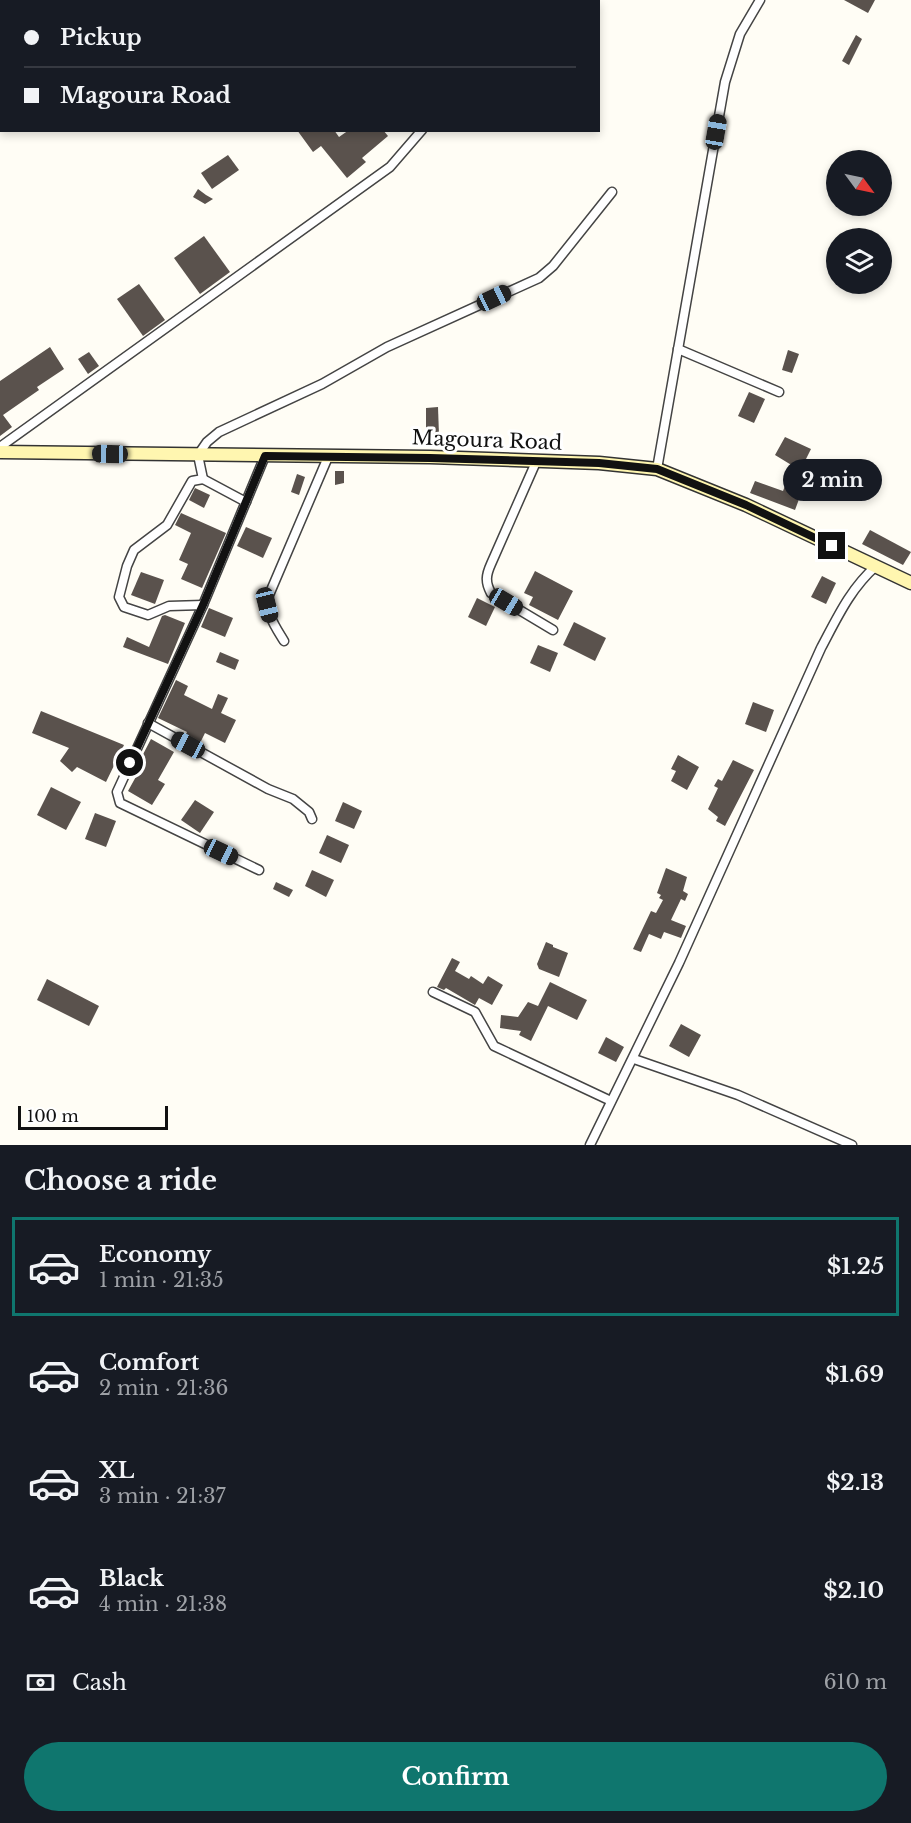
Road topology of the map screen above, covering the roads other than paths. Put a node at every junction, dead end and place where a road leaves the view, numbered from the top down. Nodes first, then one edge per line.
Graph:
1 (760, 0) edge
2 (420, 132) edge
3 (612, 192) dead end
4 (678, 349) junction
5 (778, 392) dead end
6 (0, 450) edge
7 (198, 455) junction
8 (265, 456) junction
9 (328, 457) junction
10 (536, 462) junction
11 (657, 469) junction
12 (203, 479) junction
13 (246, 502) junction
14 (876, 566) junction
15 (911, 583) edge
16 (203, 605) junction
17 (553, 630) dead end
18 (284, 641) dead end
19 (148, 723) junction
20 (312, 819) dead end
21 (259, 870) dead end
22 (433, 992) dead end
23 (634, 1059) junction
24 (611, 1101) junction
25 (835, 1142) edge
26 (590, 1145) edge
27 (852, 1145) edge

1 - 4 street
2 - 6 street
3 - 7 street
4 - 5 street
4 - 11 street
6 - 7 street, Magoura Road
7 - 8 street, Magoura Road
7 - 12 street
8 - 9 street, Magoura Road
8 - 13 street
9 - 10 street, Magoura Road
9 - 18 street
10 - 11 street, Magoura Road
10 - 17 street
11 - 14 street, Magoura Road
12 - 13 street
12 - 16 street
13 - 16 street
14 - 15 street, Magoura Road
14 - 23 street
16 - 19 street
19 - 20 street
19 - 21 street
22 - 24 street
23 - 24 street
23 - 25 street
24 - 26 street
25 - 27 street

